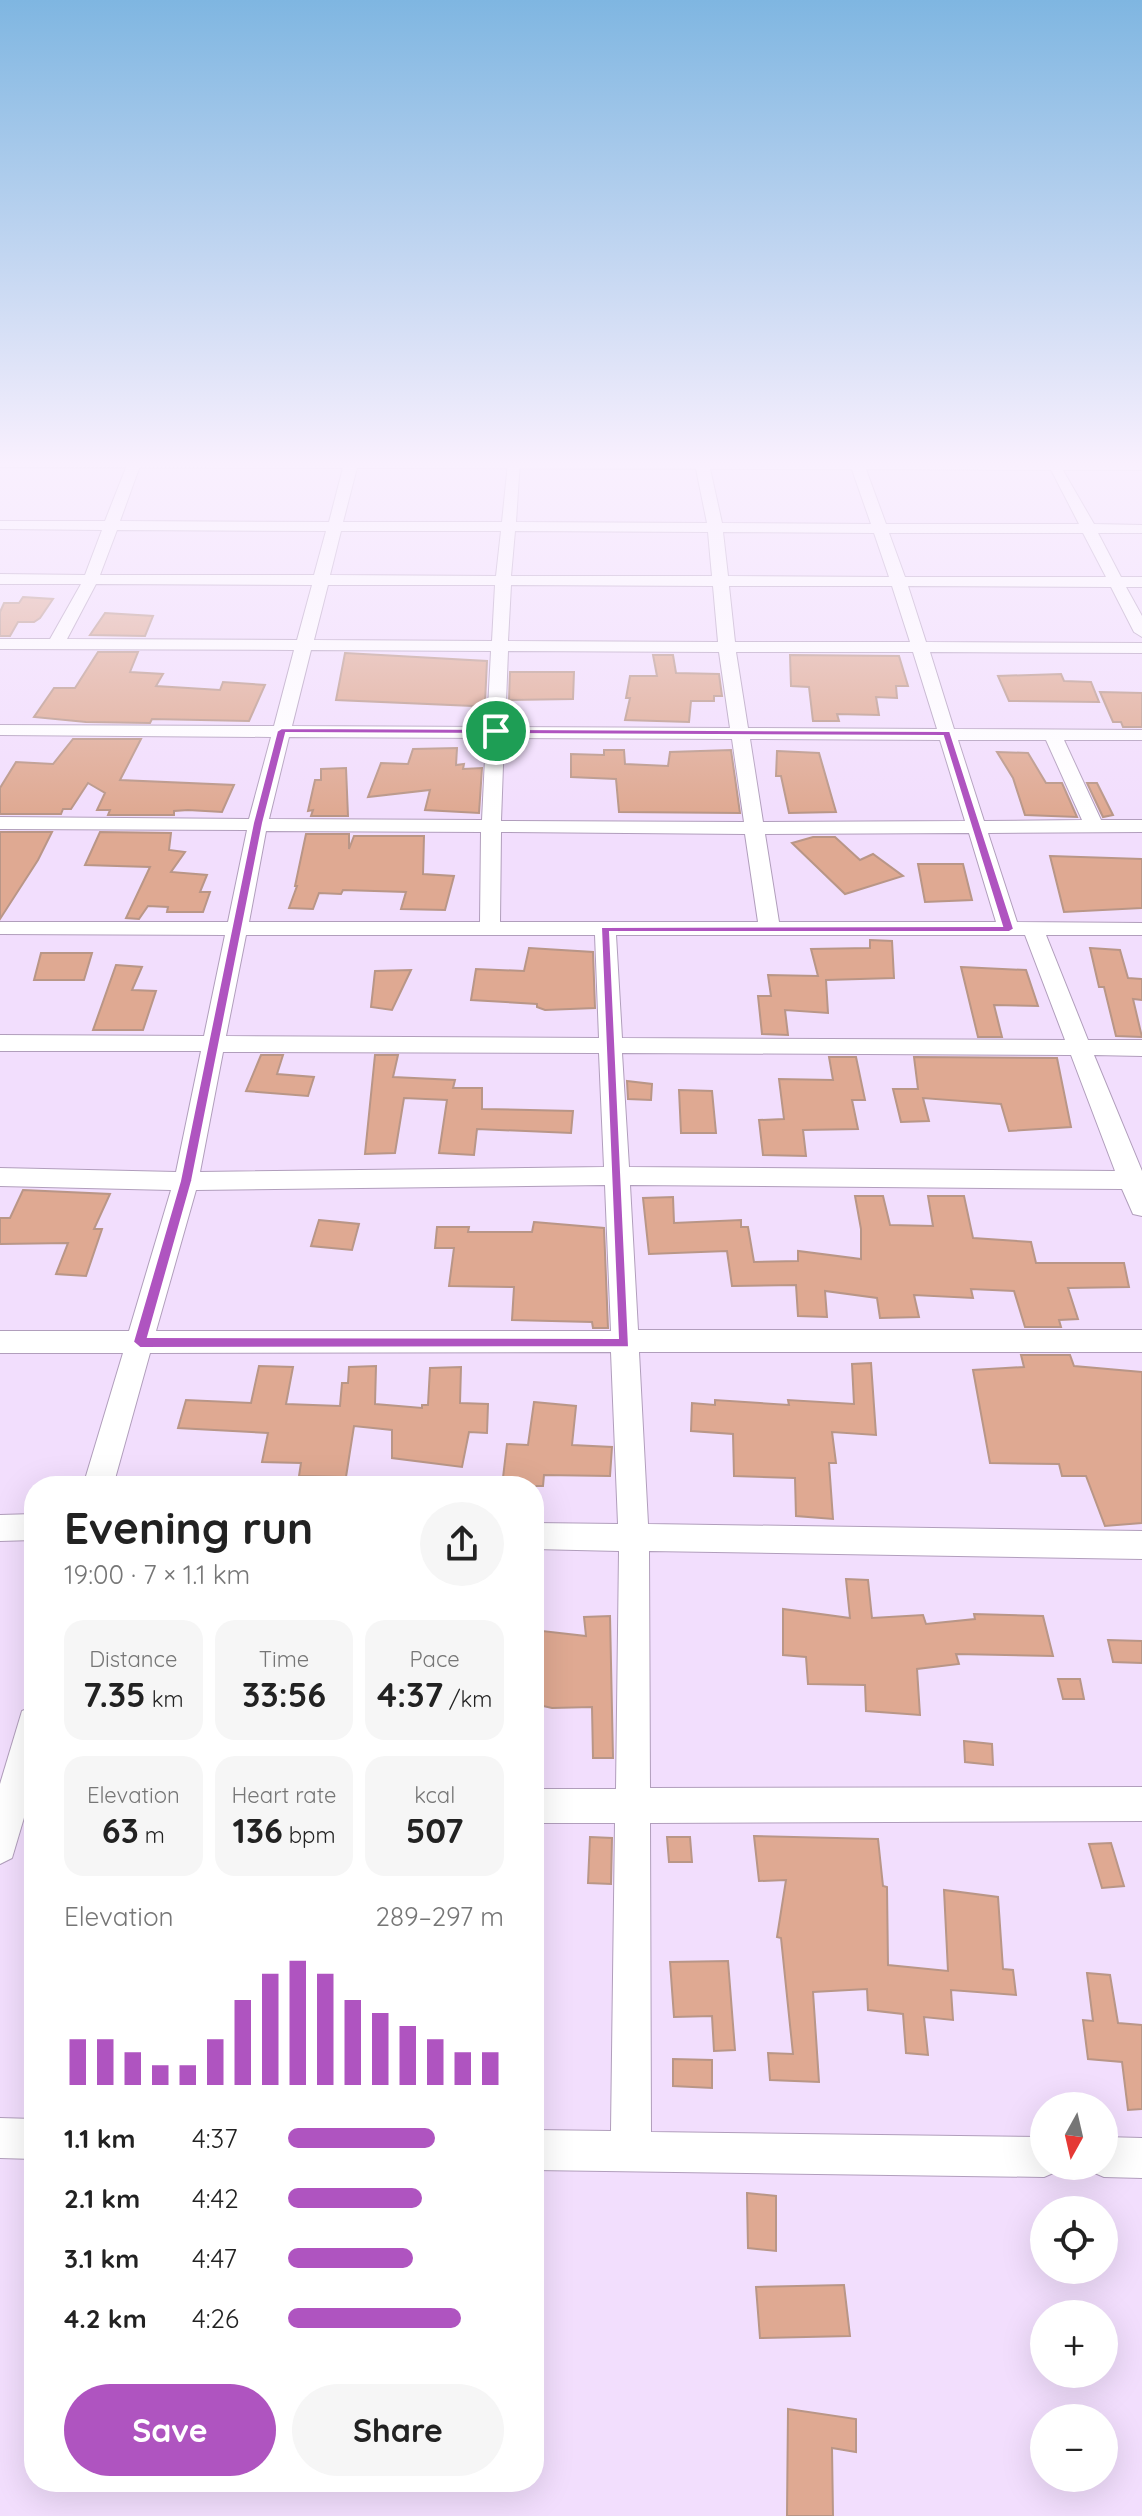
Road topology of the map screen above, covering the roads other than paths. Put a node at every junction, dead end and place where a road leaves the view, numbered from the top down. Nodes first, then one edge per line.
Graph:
1 (719, 577) edge
2 (897, 577) edge
3 (1114, 577) edge
4 (0, 579) edge
5 (91, 579) junction
6 (320, 579) junction
7 (503, 580) junction
8 (719, 581) junction
9 (899, 582) junction
10 (1116, 582) junction
11 (1142, 582) edge
12 (1142, 632) edge
13 (0, 644) edge
14 (56, 644) junction
15 (304, 645) junction
16 (499, 646) junction
17 (727, 646) junction
18 (920, 647) junction
19 (1142, 648) edge
20 (0, 730) edge
21 (282, 731) junction
22 (496, 731) junction
23 (741, 733) junction
24 (946, 733) junction
25 (1142, 735) edge
26 (1053, 736) junction
27 (0, 823) edge
28 (258, 823) junction
29 (491, 825) junction
30 (975, 826) junction
31 (1094, 826) junction
32 (1142, 826) edge
33 (752, 828) junction
34 (239, 927) junction
35 (490, 927) junction
36 (769, 927) junction
37 (0, 928) edge
38 (605, 929) junction
39 (1009, 929) junction
40 (1033, 929) junction
41 (1142, 929) edge
42 (0, 1043) edge
43 (213, 1045) junction
44 (613, 1048) junction
45 (1078, 1048) junction
46 (1142, 1048) edge
47 (618, 1176) junction
48 (0, 1177) edge
49 (1137, 1180) edge
50 (186, 1181) junction
51 (1142, 1207) edge
52 (1142, 1341) edge
53 (0, 1342) edge
54 (140, 1342) junction
55 (625, 1344) junction
56 (101, 1476) edge
57 (24, 1527) edge
58 (0, 1528) edge
59 (544, 1536) edge
60 (634, 1538) junction
61 (1142, 1545) edge
62 (24, 1766) edge
63 (16, 1801) edge
64 (1142, 1804) edge
65 (544, 1806) edge
66 (631, 1807) junction
67 (0, 1846) edge
68 (0, 2138) edge
69 (24, 2139) edge
70 (544, 2150) edge
71 (631, 2153) junction
72 (1030, 2157) edge
73 (1118, 2157) edge
74 (1142, 2158) edge

1 - 8 street
2 - 9 street
3 - 10 street
4 - 5 street
5 - 6 street
5 - 14 street
6 - 7 street
6 - 15 street
7 - 8 street
7 - 16 street
8 - 9 street
8 - 17 street
9 - 10 street
9 - 18 street
10 - 11 street
10 - 12 street
13 - 14 street
14 - 15 street
15 - 16 street
15 - 21 street
16 - 17 street
16 - 22 street
17 - 18 street
17 - 23 street
18 - 19 street
18 - 24 street
20 - 21 street
21 - 22 street
21 - 28 street
22 - 23 street
22 - 29 street
23 - 24 street
23 - 33 street
24 - 26 street
24 - 30 street
25 - 26 street
26 - 31 street
27 - 28 street
28 - 29 street
28 - 34 street
29 - 33 street
29 - 35 street
30 - 31 street
30 - 33 street
30 - 39 street
31 - 32 street
33 - 36 street
34 - 35 street
34 - 37 street
34 - 43 street
35 - 38 street
36 - 38 street
36 - 39 street
38 - 44 street
39 - 40 street
40 - 41 street
40 - 45 street
42 - 43 street
43 - 44 street
43 - 50 street
44 - 45 street
44 - 47 street
45 - 46 street
45 - 49 street
47 - 49 street
47 - 50 street
47 - 55 street
48 - 50 street
49 - 51 street
50 - 54 street
52 - 55 street
53 - 54 street
54 - 55 street
54 - 56 street
55 - 60 street
57 - 58 street
59 - 60 street
60 - 61 street
60 - 66 street
62 - 63 street
63 - 67 street
64 - 66 street
65 - 66 street
66 - 71 street
68 - 69 street
70 - 71 street
71 - 72 street
73 - 74 street

